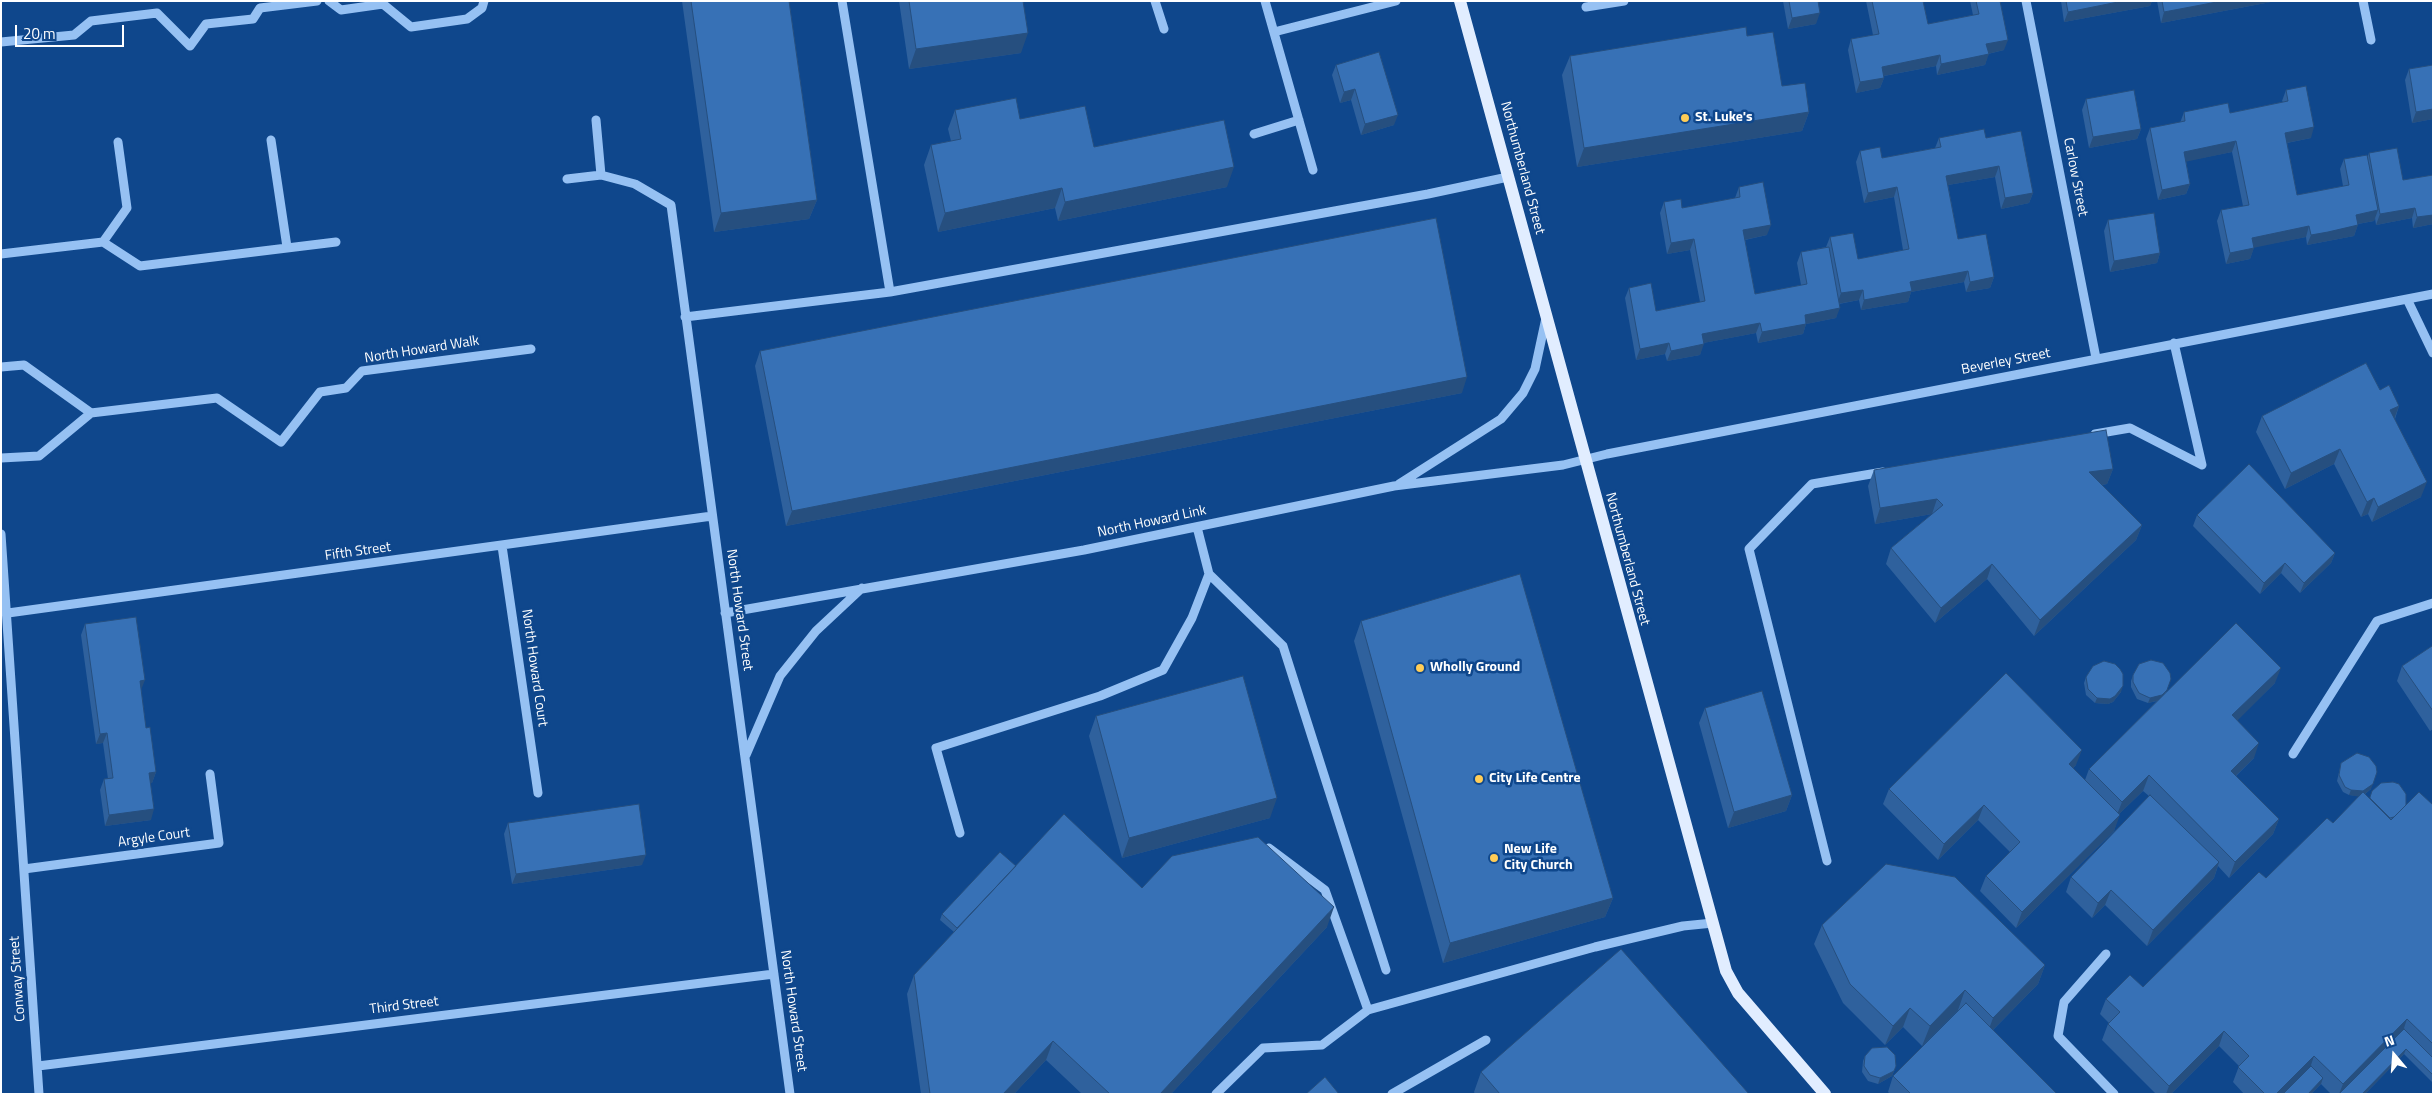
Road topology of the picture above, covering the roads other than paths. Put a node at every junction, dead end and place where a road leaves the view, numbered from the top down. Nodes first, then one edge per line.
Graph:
1 (318, 1) edge
2 (330, 1) edge
3 (484, 1) edge
4 (842, 1) edge
5 (1155, 1) edge
6 (1265, 1) edge
7 (1396, 1) edge
8 (1460, 1) edge
9 (1624, 1) edge
10 (2026, 1) edge
11 (2363, 1) edge
12 (1586, 7) dead end
13 (1164, 30) dead end
14 (1274, 32) junction
15 (2371, 40) dead end
16 (1, 42) edge
17 (596, 120) dead end
18 (1299, 120) junction
19 (1254, 134) dead end
20 (271, 140) dead end
21 (118, 142) dead end
22 (1313, 170) dead end
23 (601, 175) junction
24 (1508, 177) junction
25 (568, 179) dead end
26 (103, 242) junction
27 (336, 242) dead end
28 (286, 247) junction
29 (1, 254) edge
30 (890, 292) junction
31 (2433, 294) edge
32 (2406, 299) junction
33 (685, 316) junction
34 (1546, 317) junction
35 (2174, 343) junction
36 (531, 349) dead end
37 (2433, 353) edge
38 (2096, 358) junction
39 (1, 367) edge
40 (90, 413) junction
41 (2082, 436) edge
42 (1, 458) edge
43 (1584, 460) junction
44 (1889, 471) edge
45 (1394, 486) junction
46 (712, 516) junction
47 (1196, 527) junction
48 (1, 534) edge
49 (502, 546) junction
50 (1209, 574) junction
51 (862, 588) junction
52 (2433, 603) edge
53 (8, 613) junction
54 (725, 614) junction
55 (2293, 754) dead end
56 (745, 757) junction
57 (210, 774) dead end
58 (538, 793) dead end
59 (960, 833) dead end
60 (1264, 845) edge
61 (1827, 862) dead end
62 (24, 869) junction
63 (1713, 923) junction
64 (2106, 954) dead end
65 (1386, 970) dead end
66 (774, 974) junction
67 (1368, 1010) junction
68 (1486, 1040) dead end
69 (38, 1066) junction
70 (39, 1094) edge
71 (790, 1094) edge
72 (1216, 1094) edge
73 (1392, 1094) edge
74 (1825, 1094) edge
75 (2114, 1094) edge

1 - 16 street
2 - 3 street
4 - 30 street
5 - 13 street
6 - 14 street
7 - 14 street
8 - 24 main road, Northumberland Street
9 - 12 street
10 - 38 street, Carlow Street
11 - 15 street
14 - 18 street
17 - 23 street
18 - 19 street
18 - 22 street
20 - 28 street
21 - 26 street
23 - 25 street, North Howard Street
23 - 33 street, North Howard Street
24 - 30 street
24 - 34 main road, Northumberland Street
26 - 28 street
26 - 29 street
27 - 28 street
30 - 33 street
31 - 32 street, Beverley Street
32 - 35 street, Beverley Street
32 - 37 street
33 - 46 street, North Howard Street
34 - 43 main road, Northumberland Street
34 - 45 street
35 - 38 street, Beverley Street
35 - 41 street
36 - 40 street, North Howard Walk
38 - 43 street, Beverley Street
39 - 40 street
40 - 42 street
43 - 45 street, North Howard Link
43 - 63 main road, Northumberland Street
44 - 61 street
45 - 47 street, North Howard Link
46 - 49 street, Fifth Street
46 - 54 street, North Howard Street
47 - 50 street
47 - 51 street, North Howard Link
48 - 53 street, Conway Street
49 - 53 street, Fifth Street
49 - 58 street, North Howard Court
50 - 59 street
50 - 65 street
51 - 54 street, North Howard Link
51 - 56 street
52 - 55 street
53 - 62 street, Conway Street
54 - 56 street, North Howard Street
56 - 66 street, North Howard Street
57 - 62 street, Argyle Court
60 - 67 street
62 - 69 street, Conway Street
63 - 67 street
63 - 74 main road, Northumberland Street
64 - 75 street
66 - 69 street, Third Street
66 - 71 street, North Howard Street
67 - 72 street
68 - 73 street
69 - 70 street, Conway Street

